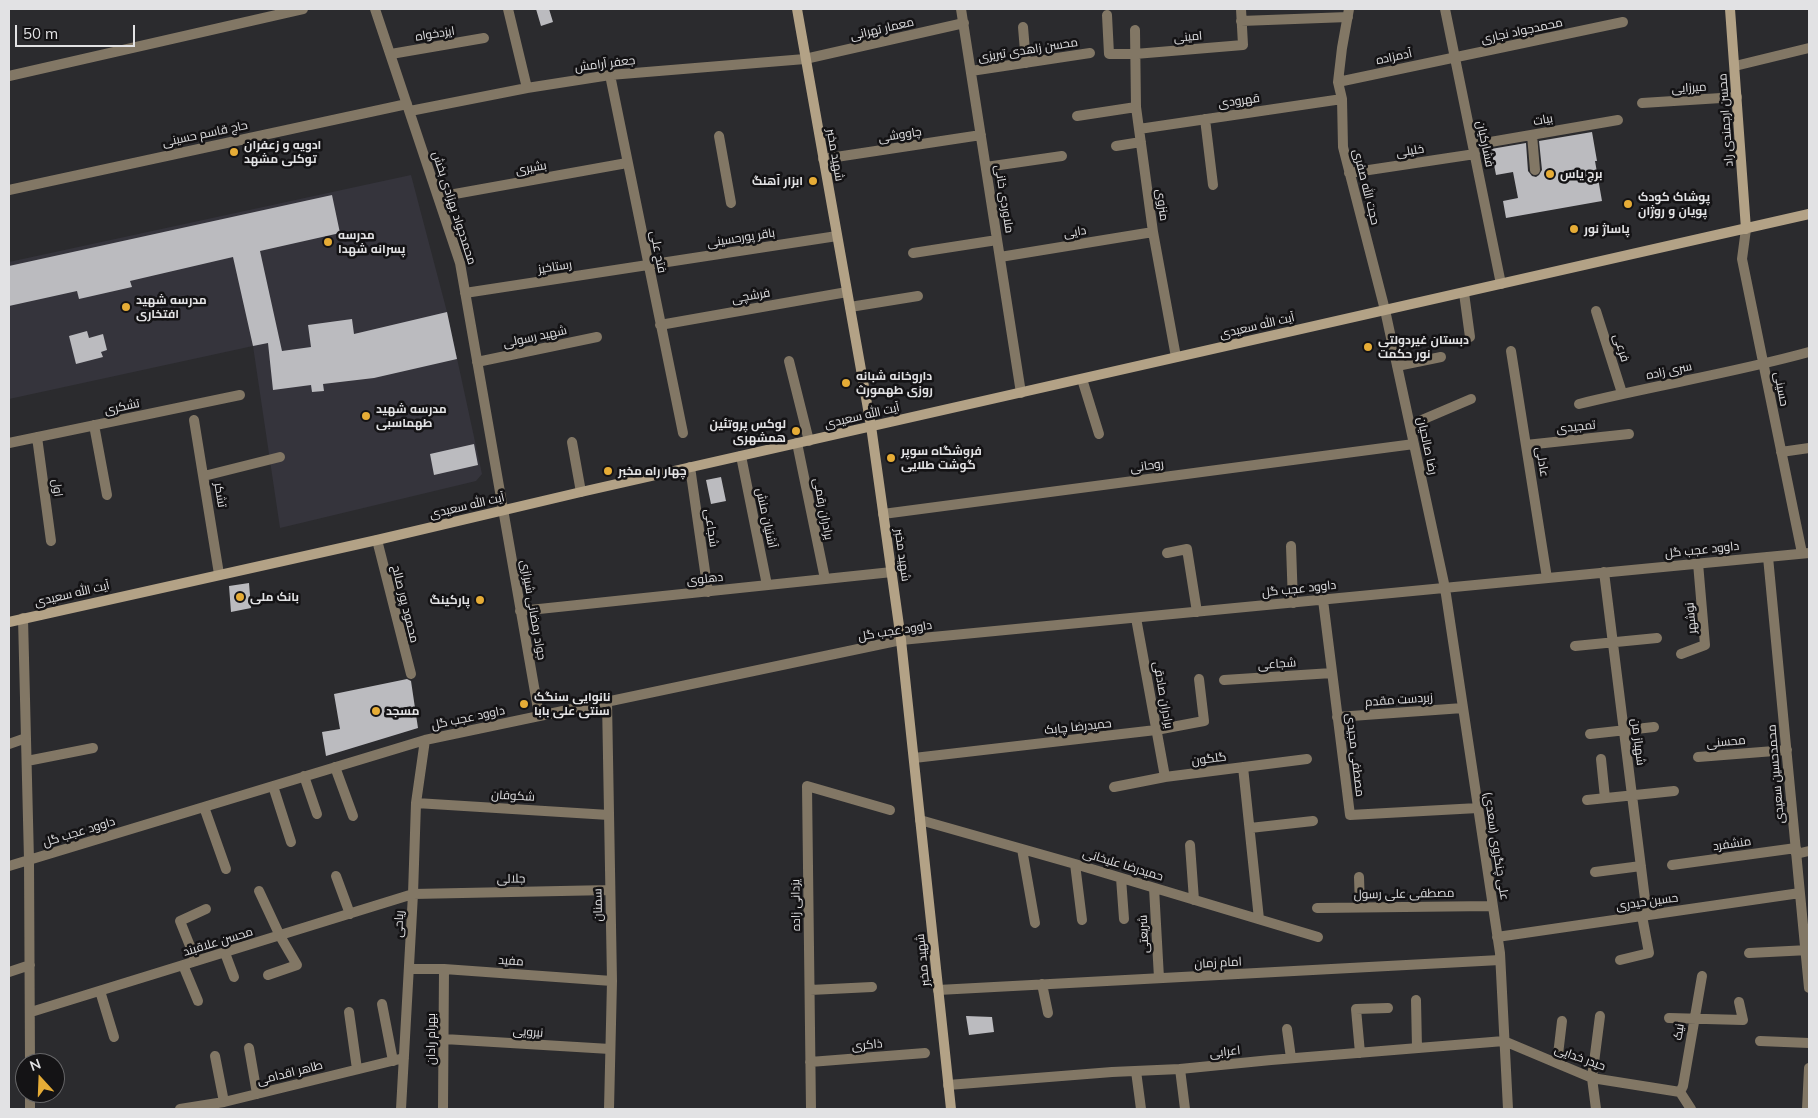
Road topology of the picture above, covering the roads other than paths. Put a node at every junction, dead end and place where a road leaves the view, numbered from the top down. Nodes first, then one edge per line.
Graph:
1 (303, 9) edge
2 (375, 9) edge
3 (508, 9) edge
4 (796, 9) edge
5 (961, 9) edge
6 (1241, 9) edge
7 (1445, 9) edge
8 (1730, 9) edge
9 (1348, 13) edge
10 (1107, 15) dead end
11 (1241, 21) junction
12 (1623, 22) dead end
13 (964, 23) junction
14 (1023, 27) dead end
15 (1135, 30) dead end
16 (484, 38) dead end
17 (1809, 48) edge
18 (1090, 53) dead end
19 (391, 54) junction
20 (1135, 54) junction
21 (1455, 57) junction
22 (806, 58) junction
23 (1026, 63) junction
24 (1734, 66) junction
25 (971, 71) junction
26 (610, 75) junction
27 (9, 76) edge
28 (1338, 82) junction
29 (527, 88) junction
30 (1737, 97) junction
31 (1342, 99) junction
32 (1642, 104) dead end
33 (408, 107) junction
34 (1136, 108) junction
35 (1077, 116) dead end
36 (1205, 119) junction
37 (1618, 120) dead end
38 (1139, 129) junction
39 (981, 135) junction
40 (1532, 135) junction
41 (720, 136) dead end
42 (1140, 142) junction
43 (1116, 146) dead end
44 (1474, 150) junction
45 (1062, 156) dead end
46 (824, 159) junction
47 (627, 163) junction
48 (986, 167) junction
49 (1535, 170) dead end
50 (1349, 173) junction
51 (1213, 184) dead end
52 (9, 190) edge
53 (438, 197) junction
54 (731, 203) dead end
55 (1809, 214) edge
56 (1746, 229) junction
57 (1153, 232) junction
58 (837, 236) junction
59 (997, 240) junction
60 (914, 253) dead end
61 (1000, 257) junction
62 (648, 265) junction
63 (1501, 284) junction
64 (847, 292) junction
65 (1464, 292) junction
66 (465, 293) junction
67 (918, 296) dead end
68 (850, 307) junction
69 (1385, 310) junction
70 (1596, 311) dead end
71 (660, 325) junction
72 (1470, 336) dead end
73 (597, 337) dead end
74 (1511, 351) dead end
75 (1809, 352) edge
76 (1176, 357) junction
77 (1440, 357) dead end
78 (788, 361) dead end
79 (477, 362) junction
80 (1764, 365) junction
81 (1397, 366) junction
82 (1082, 379) junction
83 (1021, 393) junction
84 (1622, 394) junction
85 (240, 395) dead end
86 (1471, 399) dead end
87 (1579, 404) dead end
88 (194, 420) dead end
89 (94, 425) junction
90 (1410, 425) junction
91 (871, 426) junction
92 (683, 433) dead end
93 (1099, 434) dead end
94 (1629, 434) dead end
95 (37, 437) junction
96 (809, 441) junction
97 (572, 442) dead end
98 (797, 443) junction
99 (9, 444) edge
100 (1414, 444) junction
101 (1526, 445) junction
102 (1809, 448) edge
103 (1781, 452) junction
104 (741, 456) junction
105 (280, 457) dead end
106 (690, 468) junction
107 (204, 476) junction
108 (581, 492) junction
109 (107, 495) dead end
110 (502, 510) junction
111 (883, 514) junction
112 (377, 540) junction
113 (51, 541) dead end
114 (1291, 546) dead end
115 (1167, 553) dead end
116 (1806, 553) edge
117 (1768, 556) junction
118 (1698, 563) junction
119 (892, 572) junction
120 (1604, 572) junction
121 (220, 574) junction
122 (1547, 578) junction
123 (825, 579) junction
124 (768, 586) junction
125 (1445, 588) junction
126 (708, 592) junction
127 (1323, 600) junction
128 (1293, 602) junction
129 (520, 611) junction
130 (1197, 612) junction
131 (23, 618) junction
132 (1136, 618) junction
133 (9, 622) edge
134 (1657, 638) dead end
135 (901, 640) junction
136 (1613, 643) junction
137 (1574, 646) dead end
138 (1681, 654) dead end
139 (411, 674) dead end
140 (1332, 674) junction
141 (1199, 679) dead end
142 (1224, 680) dead end
143 (607, 701) junction
144 (1463, 708) junction
145 (539, 715) junction
146 (1337, 717) junction
147 (1654, 727) dead end
148 (1624, 729) junction
149 (1156, 730) junction
150 (1590, 734) dead end
151 (26, 738) junction
152 (425, 740) junction
153 (9, 744) edge
154 (93, 748) dead end
155 (1786, 750) junction
156 (1698, 757) dead end
157 (914, 758) junction
158 (1307, 759) dead end
159 (1601, 759) dead end
160 (27, 761) junction
161 (335, 767) junction
162 (1243, 767) junction
163 (304, 776) junction
164 (1165, 777) junction
165 (273, 786) junction
166 (1114, 787) dead end
167 (1674, 790) dead end
168 (1632, 795) junction
169 (1605, 798) junction
170 (1587, 800) dead end
171 (416, 803) junction
172 (204, 807) junction
173 (1478, 808) junction
174 (890, 810) dead end
175 (317, 814) dead end
176 (609, 815) junction
177 (354, 816) dead end
178 (920, 820) junction
179 (1313, 821) dead end
180 (1250, 828) junction
181 (291, 842) dead end
182 (1190, 845) dead end
183 (1022, 849) junction
184 (1796, 851) junction
185 (1809, 851) edge
186 (29, 860) junction
187 (1075, 864) junction
188 (1672, 865) dead end
189 (9, 866) edge
190 (1641, 866) junction
191 (226, 868) dead end
192 (1595, 872) dead end
193 (336, 876) dead end
194 (1358, 877) dead end
195 (1121, 878) junction
196 (1154, 888) junction
197 (610, 890) junction
198 (259, 891) dead end
199 (1800, 893) junction
200 (413, 894) junction
201 (1194, 900) junction
202 (1492, 906) junction
203 (1360, 907) junction
204 (1317, 908) dead end
205 (206, 909) dead end
206 (350, 914) junction
207 (1645, 915) junction
208 (1124, 919) dead end
209 (1259, 919) junction
210 (1082, 920) dead end
211 (1035, 923) dead end
212 (280, 936) junction
213 (1318, 937) dead end
214 (1497, 937) junction
215 (1807, 950) edge
216 (225, 952) junction
217 (1749, 953) dead end
218 (1500, 960) junction
219 (1620, 960) dead end
220 (196, 961) junction
221 (30, 965) junction
222 (183, 965) junction
223 (444, 969) junction
224 (409, 970) junction
225 (9, 972) edge
226 (268, 975) dead end
227 (234, 976) dead end
228 (1702, 976) dead end
229 (1159, 978) junction
230 (612, 981) junction
231 (1042, 984) junction
232 (872, 987) dead end
233 (1809, 988) edge
234 (810, 990) junction
235 (938, 990) junction
236 (100, 991) junction
237 (1416, 1000) dead end
238 (198, 1001) dead end
239 (1739, 1002) dead end
240 (382, 1004) dead end
241 (1388, 1008) dead end
242 (31, 1012) junction
243 (349, 1012) dead end
244 (1048, 1013) dead end
245 (1600, 1016) dead end
246 (1669, 1018) dead end
247 (1694, 1019) junction
248 (1562, 1021) dead end
249 (1287, 1028) dead end
250 (114, 1038) dead end
251 (444, 1039) junction
252 (1504, 1041) junction
253 (1760, 1041) dead end
254 (1809, 1043) edge
255 (249, 1048) dead end
256 (1417, 1048) junction
257 (610, 1050) junction
258 (30, 1053) edge
259 (925, 1053) dead end
260 (1360, 1053) junction
261 (214, 1056) dead end
262 (404, 1058) junction
263 (1291, 1058) junction
264 (393, 1061) junction
265 (810, 1062) junction
266 (1557, 1064) junction
267 (1809, 1068) edge
268 (357, 1069) junction
269 (1180, 1069) junction
270 (1136, 1071) junction
271 (1592, 1078) junction
272 (948, 1085) junction
273 (1680, 1092) junction
274 (257, 1094) junction
275 (224, 1102) junction
276 (180, 1109) edge
277 (401, 1109) edge
278 (443, 1109) edge
279 (609, 1109) edge
280 (811, 1109) edge
281 (951, 1109) edge
282 (1141, 1109) edge
283 (1185, 1109) edge
284 (1508, 1109) edge
285 (1596, 1109) edge
286 (1691, 1109) edge
287 (1807, 1109) edge

1 - 27 street
2 - 19 street, محمدجواد بهزادی بخش
3 - 29 street
4 - 22 main road, شهید مخبر
5 - 13 street, ملاوردی خانی
6 - 11 street
7 - 21 street, فشارکیان
8 - 24 main road, محسن ارجمندی راد
9 - 11 street
9 - 28 street, حجت الله صفری
10 - 20 street, امینی
11 - 20 street, امینی
12 - 21 street, محمدجواد نجاری
13 - 22 street, معمار تهرانی
13 - 25 street, ملاوردی خانی
14 - 23 street
15 - 20 street, منزوی
16 - 19 street, ایزدخواه
17 - 24 street
18 - 23 street, محسن زاهدی تبریزی
19 - 33 street, محمدجواد بهزادی بخش
20 - 34 street, منزوی
21 - 28 street, آدمزاده
21 - 44 street, فشارکیان
22 - 26 street, جعفر آرامش
22 - 46 main road, شهید مخبر
23 - 25 street, محسن زاهدی تبریزی
24 - 30 main road, محسن ارجمندی راد
25 - 39 street, ملاوردی خانی
26 - 29 street, جعفر آرامش
26 - 47 street, فتح علی
28 - 31 street, حجت الله صفری
29 - 33 street, جعفر آرامش
30 - 32 street, میرزایی
30 - 56 main road, محسن ارجمندی راد
31 - 36 street, قهرودی
31 - 50 street, حجت الله صفری
33 - 52 street, حاج قاسم حسینی
33 - 53 street, محمدجواد بهزادی بخش
34 - 35 street
34 - 38 street, منزوی
36 - 38 street, قهرودی
36 - 51 street
37 - 40 street, بیات
38 - 42 street, منزوی
39 - 46 street, چاووشی
39 - 48 street, ملاوردی خانی
40 - 44 street, بیات
40 - 49 street
41 - 54 street
42 - 43 street
42 - 57 street, منزوی
44 - 50 street, خلیلی
44 - 63 street, فشارکیان
45 - 48 street
46 - 58 main road, شهید مخبر
47 - 53 street, بشیری
47 - 62 street, فتح علی
48 - 59 street, ملاوردی خانی
50 - 69 street, حجت الله صفری
53 - 66 street, محمدجواد بهزادی بخش
55 - 56 main road, آیت الله سعیدی
56 - 63 main road, آیت الله سعیدی
56 - 80 street, حسینی
57 - 61 street, دایی
57 - 76 street, منزوی
58 - 62 street, باقر پورحسینی
58 - 64 main road, شهید مخبر
59 - 60 street
59 - 61 street, ملاوردی خانی
61 - 83 street, ملاوردی خانی
62 - 66 street, رستاخیز
62 - 71 street, فتح علی
63 - 65 main road, آیت الله سعیدی
64 - 68 main road, شهید مخبر
64 - 71 street, فرشچی
65 - 69 main road, آیت الله سعیدی
65 - 72 street
66 - 79 street, محمدجواد بهزادی بخش
67 - 68 street
68 - 91 main road, شهید مخبر
69 - 76 main road, آیت الله سعیدی
69 - 81 street, رضا صالحیان
70 - 84 street, فرعی
71 - 92 street, فتح علی
73 - 79 street, شهید رسولی
74 - 101 street, عادلی
75 - 80 street, سری زاده
76 - 82 main road, آیت الله سعیدی
77 - 81 street
78 - 96 street
79 - 110 street, محمدجواد بهزادی بخش
80 - 84 street, سری زاده
80 - 103 street, حسینی
81 - 90 street, رضا صالحیان
82 - 83 main road, آیت الله سعیدی
82 - 93 street
83 - 91 main road, آیت الله سعیدی
84 - 87 street, سری زاده
85 - 89 street, تشکری
86 - 90 street
88 - 107 street, تشکر
89 - 95 street, تشکری
89 - 109 street
90 - 100 street, رضا صالحیان
91 - 96 main road, آیت الله سعیدی
91 - 111 main road, شهید مخبر
94 - 101 street, تمجیدی
95 - 99 street, تشکری
95 - 113 street, اول
96 - 98 main road, آیت الله سعیدی
97 - 108 street
98 - 104 main road, آیت الله سعیدی
98 - 123 street, برادران رقمی
100 - 111 street, روحانی
100 - 125 street, رضا صالحیان
101 - 122 street, عادلی
102 - 103 street
103 - 116 street, حسینی
104 - 106 main road, آیت الله سعیدی
104 - 124 street, آشتیان منش
105 - 107 street
106 - 108 main road, آیت الله سعیدی
106 - 126 street, شجاعی
107 - 121 street, تشکر
108 - 110 main road, آیت الله سعیدی
110 - 112 main road, آیت الله سعیدی
110 - 129 street, جواد رمضانی شیرازی
111 - 119 main road, شهید مخبر
112 - 121 main road, آیت الله سعیدی
112 - 139 street, محمود پور صالح
114 - 128 street
115 - 130 street
116 - 117 street, داوود عجب گل
117 - 118 street, داوود عجب گل
117 - 155 street, محمدحسین سعیدی
118 - 120 street, داوود عجب گل
118 - 138 street, نوشهر
119 - 123 street, دهلوی
119 - 135 main road, شهید مخبر
120 - 122 street, داوود عجب گل
120 - 136 street, شهباز من
121 - 131 main road, آیت الله سعیدی
122 - 125 street, داوود عجب گل
123 - 124 street, دهلوی
124 - 126 street, دهلوی
125 - 127 street, داوود عجب گل
125 - 144 street, علی چنگروی (سعدی)
126 - 129 street, دهلوی
127 - 128 street, داوود عجب گل
127 - 140 street, مصطفی مجیدی
128 - 130 street, داوود عجب گل
129 - 145 street, جواد رمضانی شیرازی
130 - 132 street, داوود عجب گل
131 - 133 main road, آیت الله سعیدی
131 - 151 street
132 - 135 street, داوود عجب گل
132 - 149 street, برادران صادقی
134 - 136 street
135 - 143 street, داوود عجب گل
135 - 157 main road, شهید مخبر
136 - 137 street
136 - 148 street, شهباز من
140 - 142 street, شجاعی
140 - 146 street, مصطفی مجیدی
141 - 149 street, حمیدرضا چابک
143 - 145 street, داوود عجب گل
143 - 176 street, سمنان
144 - 146 street, زبردست مقدم
144 - 173 street, علی چنگروی (سعدی)
145 - 152 street, داوود عجب گل
146 - 173 street, مصطفی مجیدی
147 - 148 street
148 - 150 street
148 - 168 street, شهباز من
149 - 157 street, حمیدرضا چابک
149 - 164 street, برادران صادقی
151 - 153 street
151 - 160 street
152 - 161 street, داوود عجب گل
152 - 171 street, ریاحی
154 - 160 street
155 - 156 street, محسنی
155 - 184 street, محمدحسین سعیدی
157 - 178 main road, شهید مخبر
158 - 162 street, گلگون
159 - 169 street
160 - 186 street
161 - 163 street, داوود عجب گل
161 - 177 street
162 - 164 street, گلگون
162 - 180 street
163 - 165 street, داوود عجب گل
163 - 175 street
164 - 166 street, گلگون
165 - 172 street, داوود عجب گل
165 - 181 street
167 - 168 street
168 - 169 street
168 - 190 street, شهباز من
169 - 170 street
171 - 176 street, شکوفان
171 - 200 street, ریاحی
172 - 186 street, داوود عجب گل
172 - 191 street
173 - 202 street, علی چنگروی (سعدی)
174 - 234 street, یزدانی زاده
176 - 197 street, سمنان
178 - 183 street, حمیدرضا علیخانی
178 - 235 main road, شهید مخبر
179 - 180 street
180 - 209 street
182 - 201 street
183 - 187 street, حمیدرضا علیخانی
183 - 211 street
184 - 185 street, منشفرد
184 - 188 street, منشفرد
184 - 199 street, محمدحسین سعیدی
186 - 189 street, داوود عجب گل
186 - 221 street
187 - 195 street, حمیدرضا علیخانی
187 - 210 street
190 - 192 street
190 - 207 street, شهباز من
193 - 206 street
194 - 203 street
195 - 196 street, حمیدرضا علیخانی
195 - 208 street
196 - 201 street, حمیدرضا علیخانی
196 - 229 street, شریعتی
197 - 200 street, جلالی
197 - 230 street, سمنان
198 - 212 street
199 - 207 street, حسین حیدری
199 - 215 street, محمدحسین سعیدی
200 - 206 street, محسن علاقبند
200 - 224 street, ریاحی
201 - 209 street, حمیدرضا علیخانی
202 - 203 street, مصطفی علی رسول
202 - 214 street, علی چنگروی (سعدی)
203 - 204 street, مصطفی علی رسول
205 - 220 street
206 - 212 street, محسن علاقبند
207 - 214 street, حسین حیدری
207 - 219 street, شهباز من
209 - 213 street, حمیدرضا علیخانی
212 - 216 street, محسن علاقبند
212 - 226 street
214 - 218 street, علی چنگروی (سعدی)
215 - 217 street
215 - 233 street, محمدحسین سعیدی
216 - 220 street, محسن علاقبند
216 - 227 street
218 - 229 street, امام زمان
218 - 252 street, علی چنگروی (سعدی)
220 - 222 street, محسن علاقبند
221 - 225 street
221 - 242 street
222 - 236 street, محسن علاقبند
222 - 238 street
223 - 224 street, مفید
223 - 230 street, مفید
223 - 251 street, بهرام رادان
224 - 262 street, ریاحی
228 - 247 street, نیک
229 - 231 street, امام زمان
230 - 257 street, سمنان
231 - 235 street, امام زمان
231 - 244 street
232 - 234 street
234 - 265 street, یزدانی زاده
235 - 272 main road, شهید مخبر
236 - 242 street, محسن علاقبند
236 - 250 street
237 - 256 street
239 - 247 street
240 - 264 street
241 - 260 street
242 - 258 street
243 - 268 street
245 - 271 street
246 - 247 street
247 - 273 street, نیک
248 - 266 street
249 - 263 street
251 - 257 street, نیرویی
251 - 278 street, بهرام رادان
252 - 256 street, اعرابی
252 - 266 street, حیدر خدایی
252 - 284 street, علی چنگروی (سعدی)
253 - 254 street
255 - 274 street
256 - 260 street, اعرابی
257 - 279 street, سمنان
259 - 265 street, ذاکری
260 - 263 street, اعرابی
261 - 275 street
262 - 264 street, طاهر اقدامی
262 - 277 street, ریاحی
263 - 269 street, اعرابی
264 - 268 street, طاهر اقدامی
265 - 280 street, یزدانی زاده
266 - 271 street, حیدر خدایی
267 - 287 street
268 - 274 street, طاهر اقدامی
269 - 270 street, اعرابی
269 - 283 street
270 - 272 street, اعرابی
270 - 282 street
271 - 273 street, حیدر خدایی
271 - 285 street
272 - 281 main road, شهید مخبر
273 - 286 street
274 - 275 street, طاهر اقدامی
275 - 276 street, طاهر اقدامی

